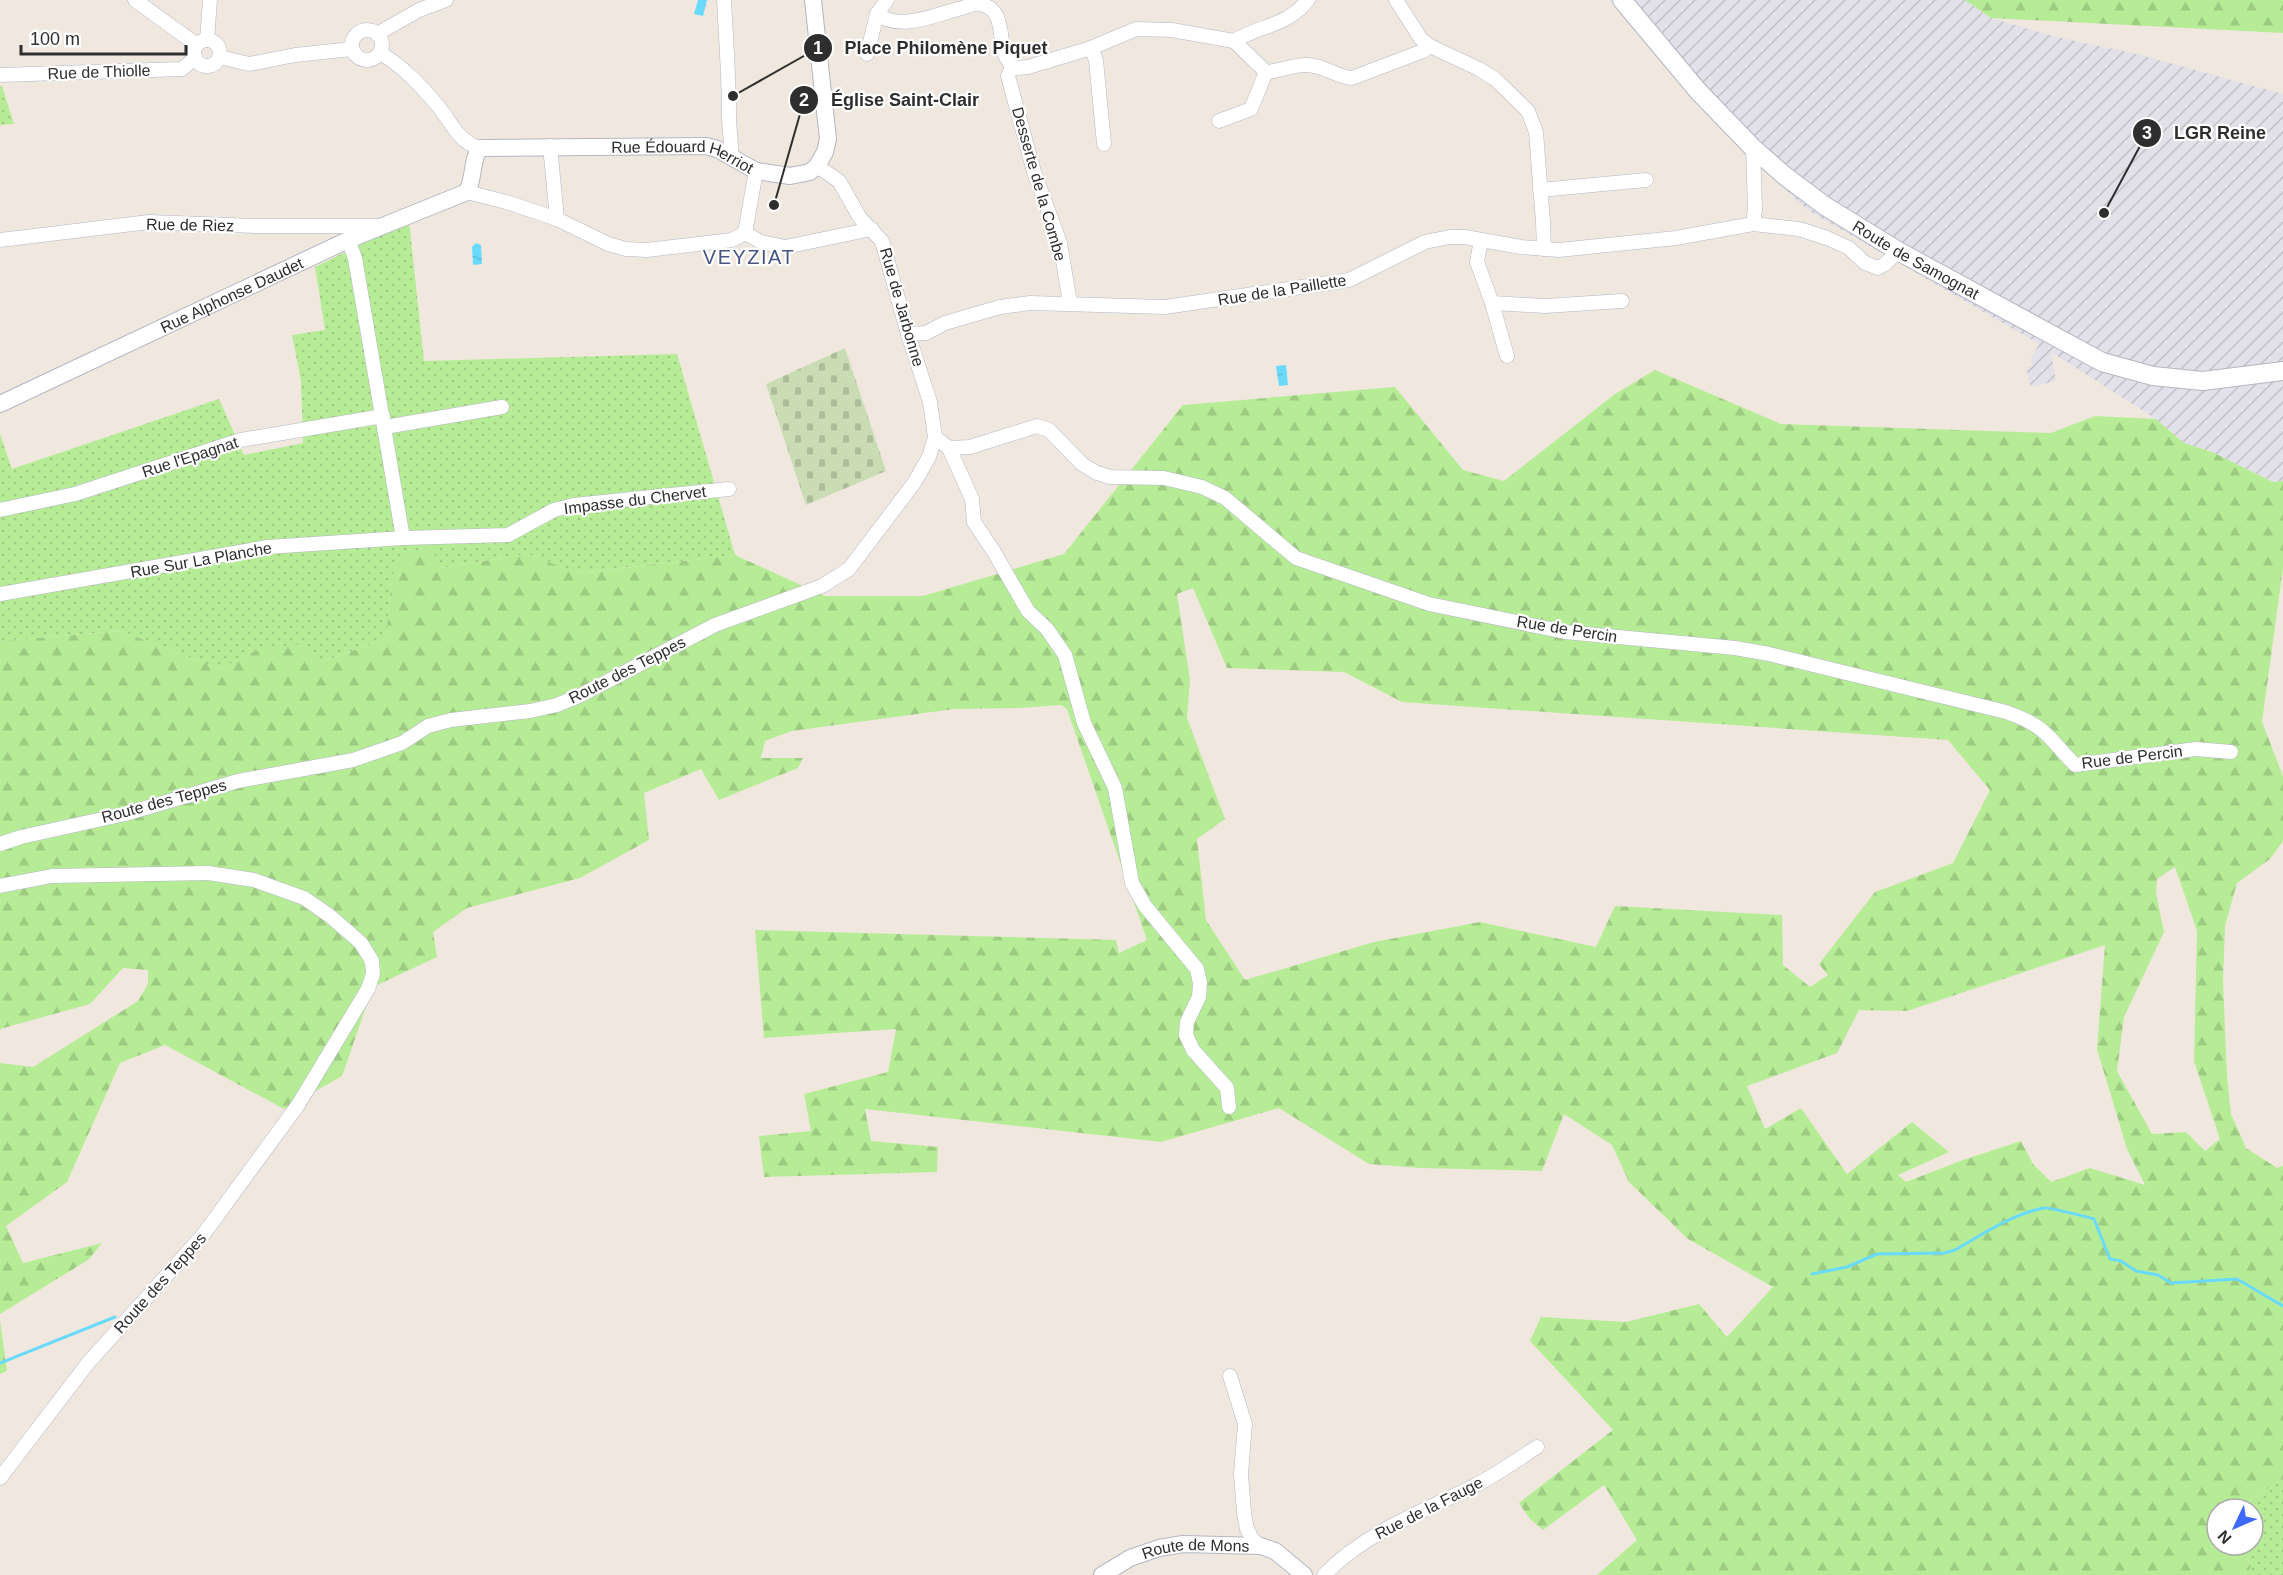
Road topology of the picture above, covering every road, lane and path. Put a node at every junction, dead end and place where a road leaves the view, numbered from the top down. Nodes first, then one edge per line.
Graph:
1 (135, 0) edge
2 (210, 0) edge
3 (446, 0) edge
4 (724, 0) edge
5 (813, 0) edge
6 (887, 0) edge
7 (1308, 0) edge
8 (1396, 0) edge
9 (1622, 0) edge
10 (877, 14) junction
11 (377, 34) junction
12 (1234, 41) junction
13 (1430, 46) junction
14 (200, 48) junction
15 (1091, 48) junction
16 (352, 49) junction
17 (380, 53) junction
18 (867, 54) dead end
19 (220, 57) junction
20 (1012, 66) junction
21 (1266, 72) junction
22 (0, 75) edge
23 (1220, 121) dead end
24 (1104, 144) dead end
25 (550, 146) junction
26 (480, 148) junction
27 (1752, 148) junction
28 (731, 157) junction
29 (816, 166) junction
30 (756, 171) junction
31 (1646, 180) dead end
32 (1540, 190) junction
33 (467, 192) junction
34 (557, 219) junction
35 (1753, 224) junction
36 (380, 226) junction
37 (872, 229) junction
38 (745, 233) junction
39 (0, 240) edge
40 (348, 240) junction
41 (1480, 240) junction
42 (1544, 249) junction
43 (1898, 251) junction
44 (1622, 301) dead end
45 (1070, 303) junction
46 (1492, 303) junction
47 (908, 334) junction
48 (1508, 356) dead end
49 (2283, 371) edge
50 (0, 404) edge
51 (502, 407) dead end
52 (384, 421) junction
53 (935, 437) junction
54 (949, 448) junction
55 (729, 489) dead end
56 (0, 510) edge
57 (403, 538) junction
58 (0, 594) edge
59 (2231, 752) dead end
60 (0, 844) edge
61 (0, 886) edge
62 (1229, 1107) dead end
63 (1230, 1376) dead end
64 (1537, 1447) dead end
65 (0, 1478) edge
66 (1261, 1546) junction
67 (1102, 1575) edge
68 (1304, 1575) edge
69 (1324, 1575) edge

1 - 14 street
2 - 14 street
3 - 11 street
4 - 28 street
5 - 29 street
6 - 10 street
7 - 12 street
8 - 13 street
9 - 27 main road, Route de Samognat
10 - 18 street
10 - 20 street, Desserte de la Combe
11 - 16 street
11 - 17 street
12 - 15 street
12 - 21 street
13 - 21 street
13 - 32 street
14 - 19 street
14 - 19 street
14 - 22 street, Rue de Thiolle
15 - 20 street
15 - 24 street
16 - 17 street
16 - 19 street
17 - 26 street
20 - 45 street, Desserte de la Combe
21 - 23 street
25 - 26 street, Rue Édouard Herriot
25 - 28 street, Rue Édouard Herriot
25 - 34 street
26 - 33 street
27 - 35 street
27 - 43 main road, Route de Samognat
28 - 30 street, Rue Édouard Herriot
29 - 30 street, Rue Édouard Herriot
29 - 37 street, Rue de Jarbonne
30 - 38 street
31 - 32 street
32 - 42 street
33 - 34 street
33 - 36 street, Rue Alphonse Daudet
34 - 38 street
35 - 42 street, Rue de la Paillette
35 - 43 street, Rue de la Paillette
36 - 39 street, Rue de Riez
36 - 40 street, Rue Alphonse Daudet
37 - 38 street
37 - 47 street, Rue de Jarbonne
40 - 50 street, Rue Alphonse Daudet
40 - 52 street
41 - 42 street, Rue de la Paillette
41 - 45 street, Rue de la Paillette
41 - 46 street
43 - 49 main road, Route de Samognat
44 - 46 street
45 - 47 street, Rue de la Paillette
46 - 48 street
47 - 53 street, Rue de Jarbonne
51 - 52 street, Rue l'Epagnat
52 - 56 street, Rue l'Epagnat
52 - 57 street
53 - 54 street
53 - 60 street, Route des Teppes
54 - 59 street, Rue de Percin
54 - 62 street
55 - 57 street, Impasse du Chervet
57 - 58 street, Rue Sur La Planche
61 - 65 street, Route des Teppes
63 - 66 street
64 - 69 street, Rue de la Fauge
66 - 67 street, Route de Mons
66 - 68 street

